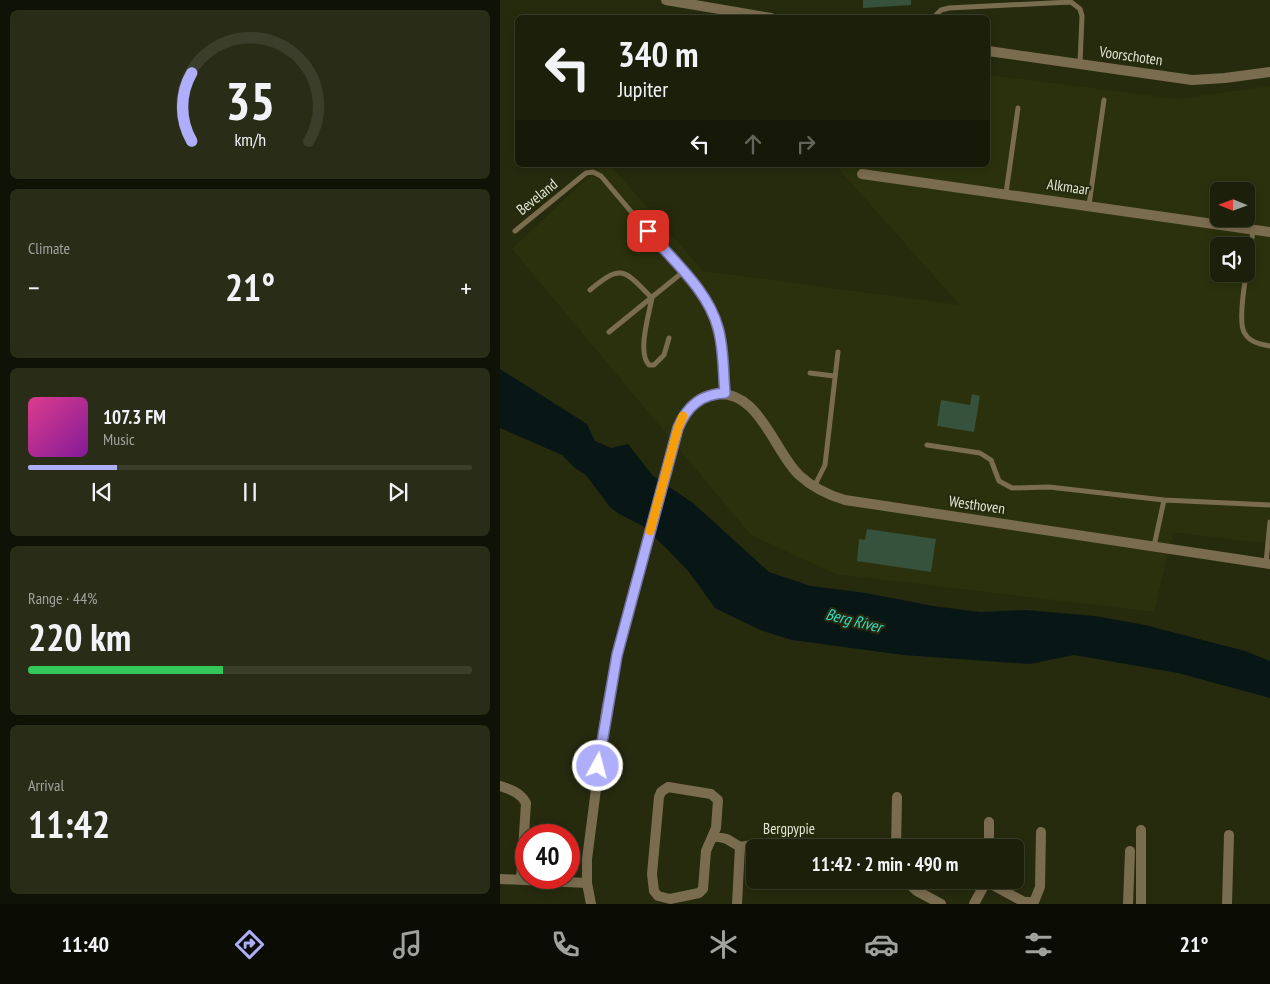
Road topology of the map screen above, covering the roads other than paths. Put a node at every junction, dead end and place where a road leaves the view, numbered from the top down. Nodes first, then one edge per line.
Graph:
1 (666, 0) edge
2 (754, 15) edge
3 (936, 15) edge
4 (990, 51) edge
5 (1080, 64) junction
6 (1270, 72) edge
7 (1104, 100) dead end
8 (1018, 108) dead end
9 (862, 174) dead end
10 (1006, 193) junction
11 (1088, 205) junction
12 (1254, 230) junction
13 (514, 232) dead end
14 (1270, 232) edge
15 (683, 272) junction
16 (590, 290) dead end
17 (652, 298) junction
18 (609, 332) dead end
19 (669, 338) dead end
20 (1270, 346) edge
21 (838, 352) dead end
22 (810, 373) dead end
23 (834, 376) junction
24 (725, 393) junction
25 (927, 445) dead end
26 (814, 487) junction
27 (1164, 500) junction
28 (1270, 505) edge
29 (1270, 522) edge
30 (1154, 546) junction
31 (1268, 563) edge
32 (500, 786) edge
33 (897, 797) dead end
34 (988, 822) dead end
35 (525, 824) edge
36 (1141, 830) dead end
37 (1042, 832) dead end
38 (1228, 835) dead end
39 (714, 836) junction
40 (896, 839) edge
41 (989, 839) edge
42 (746, 846) edge
43 (740, 847) junction
44 (1130, 850) dead end
45 (500, 879) edge
46 (515, 880) edge
47 (580, 883) edge
48 (587, 883) junction
49 (915, 889) edge
50 (981, 889) edge
51 (1000, 889) edge
52 (590, 904) edge
53 (737, 904) edge
54 (941, 904) edge
55 (974, 904) edge
56 (1128, 904) edge
57 (1142, 904) edge
58 (1227, 904) edge

1 - 2 street
3 - 5 lane
4 - 5 street, Voorschoten
5 - 6 street, Voorschoten
7 - 11 lane
8 - 10 lane
9 - 10 street, Alkmaar
10 - 11 street, Alkmaar
11 - 12 street, Alkmaar
12 - 14 street, Alkmaar
12 - 20 lane
13 - 15 lane, Beveland
15 - 17 lane
15 - 24 lane
16 - 17 lane
17 - 18 lane
17 - 19 lane
21 - 23 lane
22 - 23 lane
23 - 26 lane
24 - 26 street, Westhoven
24 - 48 street
25 - 27 lane
26 - 30 street, Westhoven
27 - 28 lane
27 - 30 lane
29 - 31 lane
30 - 31 street, Westhoven
32 - 35 street
33 - 40 street
34 - 41 street
36 - 57 street
37 - 51 street
38 - 58 street
39 - 39 street
39 - 43 street
42 - 43 street, Bergpypie
43 - 53 street
44 - 56 street
45 - 46 street
47 - 48 street
48 - 52 street
49 - 54 street
50 - 55 street

